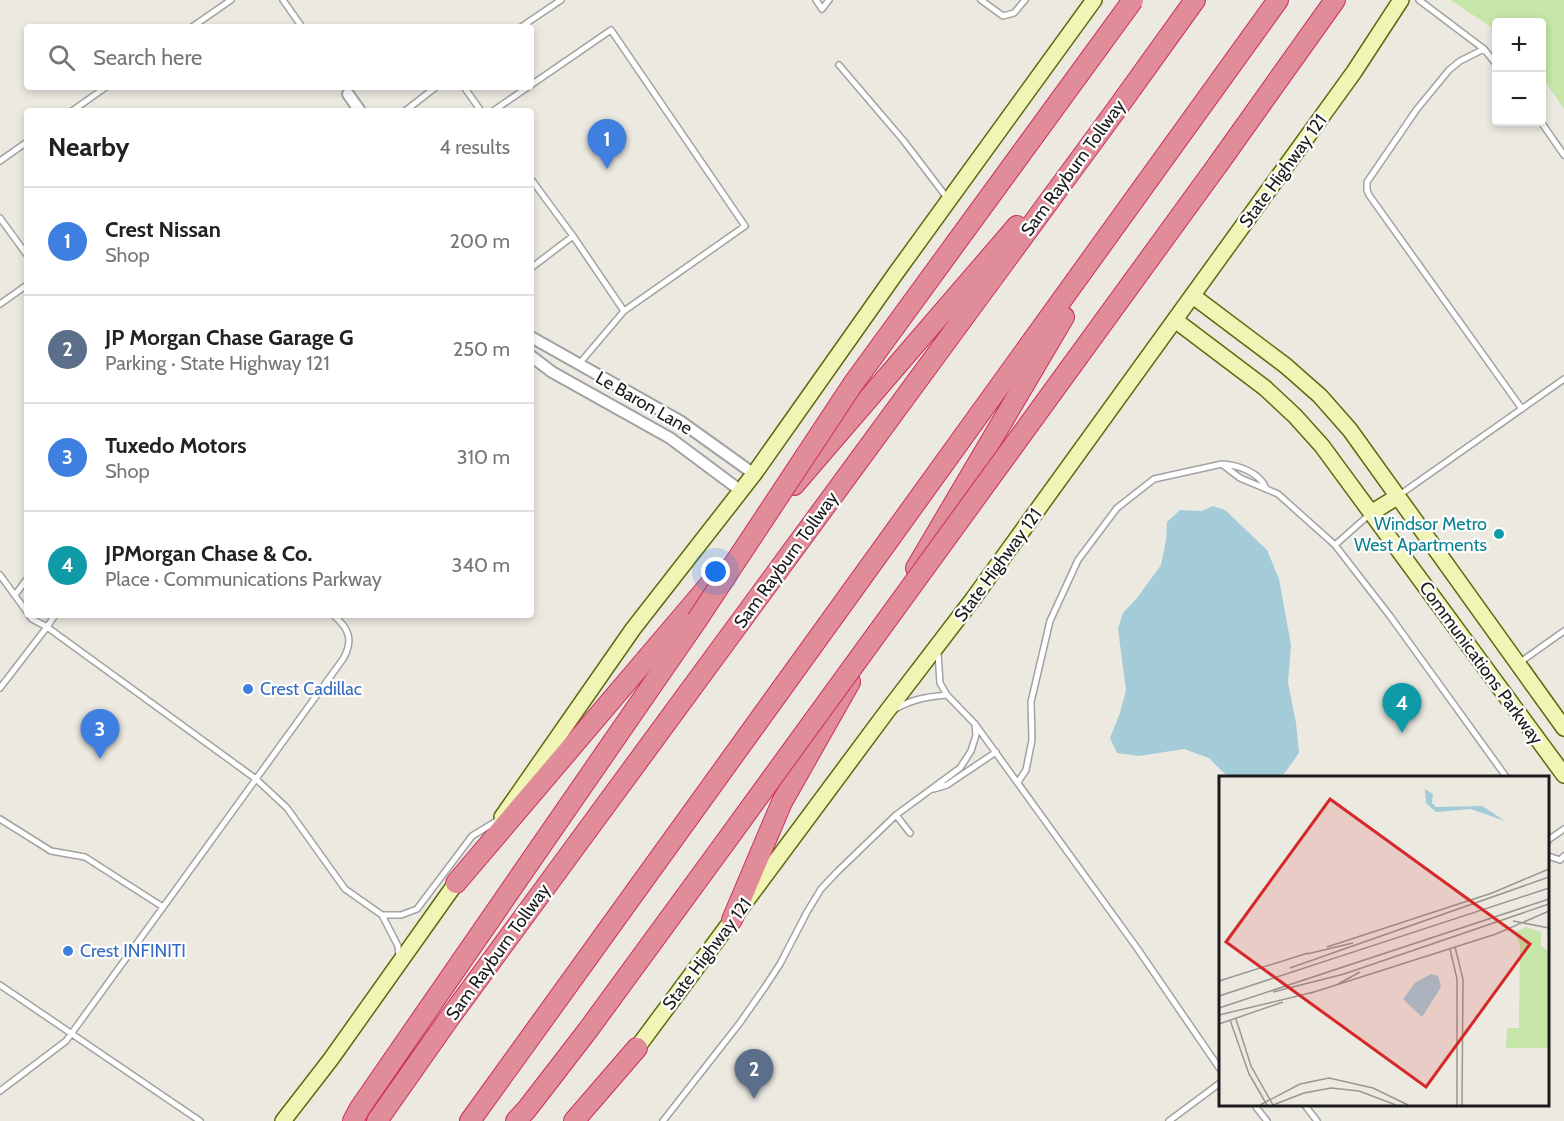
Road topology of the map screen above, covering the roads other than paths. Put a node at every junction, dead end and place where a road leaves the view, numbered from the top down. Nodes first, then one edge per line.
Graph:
1 (231, 0) edge
2 (283, 0) edge
3 (561, 0) edge
4 (816, 0) edge
5 (829, 0) edge
6 (981, 0) edge
7 (1024, 0) edge
8 (1094, 0) edge
9 (1133, 0) edge
10 (1195, 0) edge
11 (1278, 0) edge
12 (1337, 0) edge
13 (1401, 0) edge
14 (1419, 0) edge
15 (196, 24) edge
16 (300, 24) edge
17 (525, 24) edge
18 (1484, 49) junction
19 (1492, 58) edge
20 (839, 65) dead end
21 (534, 83) edge
22 (102, 90) edge
23 (432, 90) edge
24 (466, 90) edge
25 (524, 90) edge
26 (346, 91) edge
27 (76, 108) edge
28 (358, 108) edge
29 (409, 108) edge
30 (479, 108) edge
31 (497, 108) edge
32 (1116, 110) junction
33 (1544, 126) edge
34 (24, 144) edge
35 (1564, 155) edge
36 (0, 161) edge
37 (534, 183) edge
38 (949, 201) junction
39 (1130, 207) junction
40 (0, 218) edge
41 (573, 236) junction
42 (24, 251) edge
43 (534, 266) edge
44 (24, 287) edge
45 (1193, 296) junction
46 (0, 304) edge
47 (624, 311) junction
48 (1175, 320) junction
49 (534, 339) edge
50 (534, 358) edge
51 (578, 365) junction
52 (1564, 380) edge
53 (1522, 409) junction
54 (1222, 464) junction
55 (754, 474) junction
56 (1266, 488) junction
57 (741, 491) junction
58 (1397, 496) junction
59 (1371, 513) junction
60 (1335, 545) junction
61 (0, 575) edge
62 (24, 583) edge
63 (15, 596) junction
64 (24, 608) edge
65 (31, 618) edge
66 (53, 618) edge
67 (337, 618) edge
68 (47, 627) junction
69 (1564, 632) edge
70 (938, 646) junction
71 (1518, 664) junction
72 (0, 688) edge
73 (947, 695) junction
74 (885, 714) junction
75 (975, 724) junction
76 (1564, 728) edge
77 (996, 752) junction
78 (1564, 775) edge
79 (1507, 776) edge
80 (256, 779) junction
81 (1018, 782) junction
82 (927, 792) junction
83 (896, 815) junction
84 (501, 818) junction
85 (0, 819) edge
86 (1564, 829) edge
87 (910, 833) dead end
88 (1549, 837) edge
89 (1562, 858) edge
90 (1564, 865) edge
91 (456, 883) junction
92 (163, 907) junction
93 (382, 915) junction
94 (732, 920) junction
95 (399, 962) junction
96 (0, 985) edge
97 (71, 1032) junction
98 (637, 1048) junction
99 (1219, 1066) edge
100 (1219, 1084) edge
101 (0, 1091) edge
102 (1257, 1106) edge
103 (1306, 1106) edge
104 (200, 1121) edge
105 (283, 1121) edge
106 (353, 1121) edge
107 (377, 1121) edge
108 (470, 1121) edge
109 (516, 1121) edge
110 (574, 1121) edge
111 (582, 1121) edge
112 (663, 1121) edge
113 (1169, 1121) edge
114 (1267, 1121) edge
115 (1317, 1121) edge

1 - 15 lane
2 - 16 lane
3 - 17 lane
4 - 5 lane
6 - 7 lane
8 - 38 main road
9 - 106 highway, bridge
10 - 32 highway, Sam Rayburn Tollway
11 - 39 highway
12 - 109 highway, bridge
13 - 45 main road, State Highway 121
14 - 18 lane
18 - 19 lane
18 - 53 lane
20 - 38 lane
21 - 47 lane
22 - 27 lane
23 - 29 lane
24 - 30 lane
25 - 31 lane
26 - 28 street
32 - 91 highway
32 - 107 highway, Sam Rayburn Tollway
33 - 35 lane
34 - 36 lane
37 - 41 lane
38 - 55 main road
39 - 94 highway
39 - 108 highway
40 - 42 lane
41 - 43 lane
41 - 47 lane
44 - 46 lane
45 - 48 main road, State Highway 121
45 - 58 main road, Communications Parkway
47 - 51 lane
48 - 59 main road, Communications Parkway
48 - 70 main road, State Highway 121
49 - 51 street, Le Baron Lane
50 - 57 street, Le Baron Lane
51 - 55 street, Le Baron Lane
52 - 53 lane
53 - 58 lane
54 - 56 lane
54 - 56 lane
54 - 81 lane
55 - 57 main road
56 - 60 lane
57 - 84 main road
58 - 59 main road
58 - 71 main road, Communications Parkway
59 - 60 lane
59 - 78 main road, Communications Parkway
60 - 79 lane
61 - 63 lane
62 - 63 lane
63 - 64 lane
65 - 68 lane
66 - 68 lane
67 - 80 lane
68 - 72 lane
68 - 80 lane
69 - 71 lane
70 - 73 lane
70 - 74 main road, State Highway 121
71 - 76 main road, Communications Parkway
73 - 74 lane
73 - 75 lane
74 - 94 main road, State Highway 121
75 - 77 lane
75 - 82 lane
77 - 81 lane
77 - 82 lane
80 - 92 lane
80 - 93 lane
81 - 99 lane
82 - 83 lane
83 - 87 lane
83 - 112 lane
84 - 91 main road
84 - 93 lane
85 - 92 lane
86 - 88 lane
89 - 90 lane
91 - 95 main road
92 - 97 lane
93 - 95 lane
94 - 98 main road, State Highway 121
95 - 105 main road
96 - 97 lane
97 - 101 lane
97 - 104 lane
98 - 110 highway
98 - 111 main road, State Highway 121
100 - 113 lane
102 - 114 lane
103 - 115 lane

